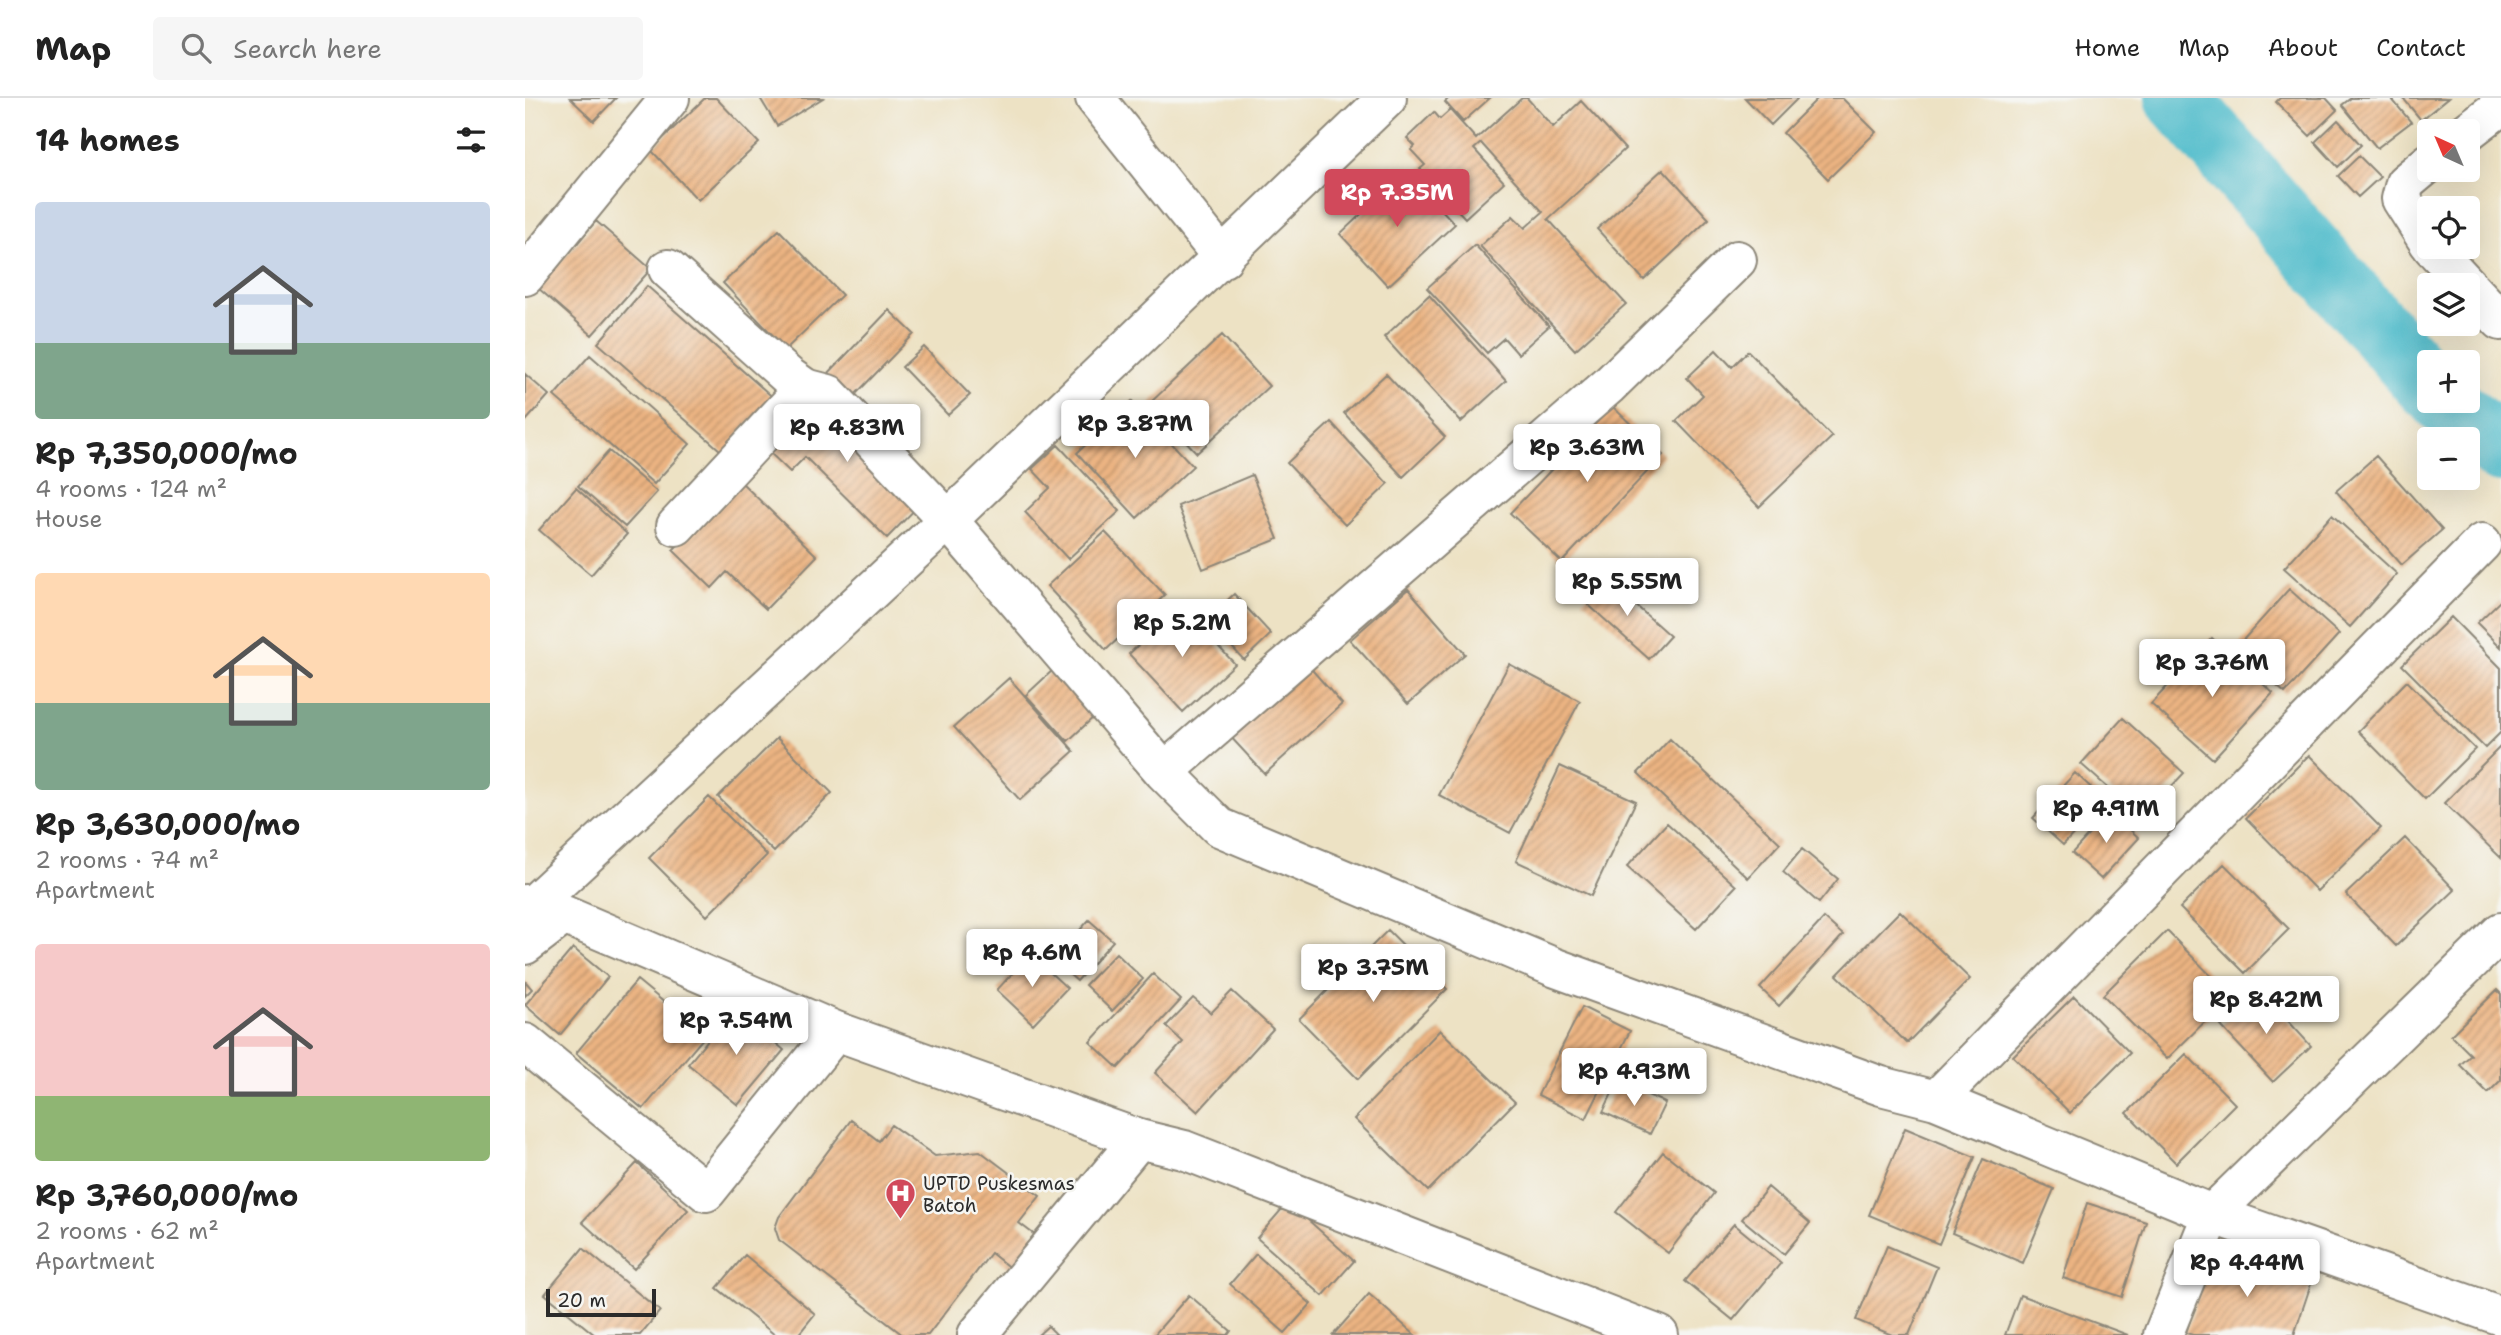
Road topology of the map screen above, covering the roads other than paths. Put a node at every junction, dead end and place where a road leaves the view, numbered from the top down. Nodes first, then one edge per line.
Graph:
1 (670, 98) edge
2 (1095, 98) edge
3 (1387, 98) edge
4 (2501, 106) edge
5 (2480, 122) edge
6 (2417, 173) edge
7 (2417, 224) edge
8 (1223, 258) junction
9 (2444, 259) edge
10 (1737, 260) dead end
11 (668, 270) dead end
12 (525, 276) edge
13 (2501, 321) edge
14 (805, 388) junction
15 (948, 520) junction
16 (676, 526) dead end
17 (2482, 543) dead end
18 (1164, 772) junction
19 (541, 907) edge
20 (2501, 932) edge
21 (525, 945) edge
22 (836, 1031) junction
23 (525, 1043) edge
24 (1936, 1100) junction
25 (1139, 1139) junction
26 (2211, 1214) junction
27 (2498, 1311) edge
28 (977, 1335) edge
29 (1659, 1335) edge
30 (2163, 1335) edge

1 - 12 street
2 - 8 street
3 - 8 street
4 - 5 street
6 - 7 street
8 - 15 street
9 - 13 street
10 - 18 street
11 - 14 street
14 - 15 street
14 - 16 street
15 - 18 street
15 - 19 street
17 - 24 street
18 - 24 street
19 - 21 street
19 - 22 street
20 - 26 street
22 - 23 street
22 - 25 street
24 - 26 street
25 - 28 street
25 - 29 street
26 - 27 street
26 - 30 street

